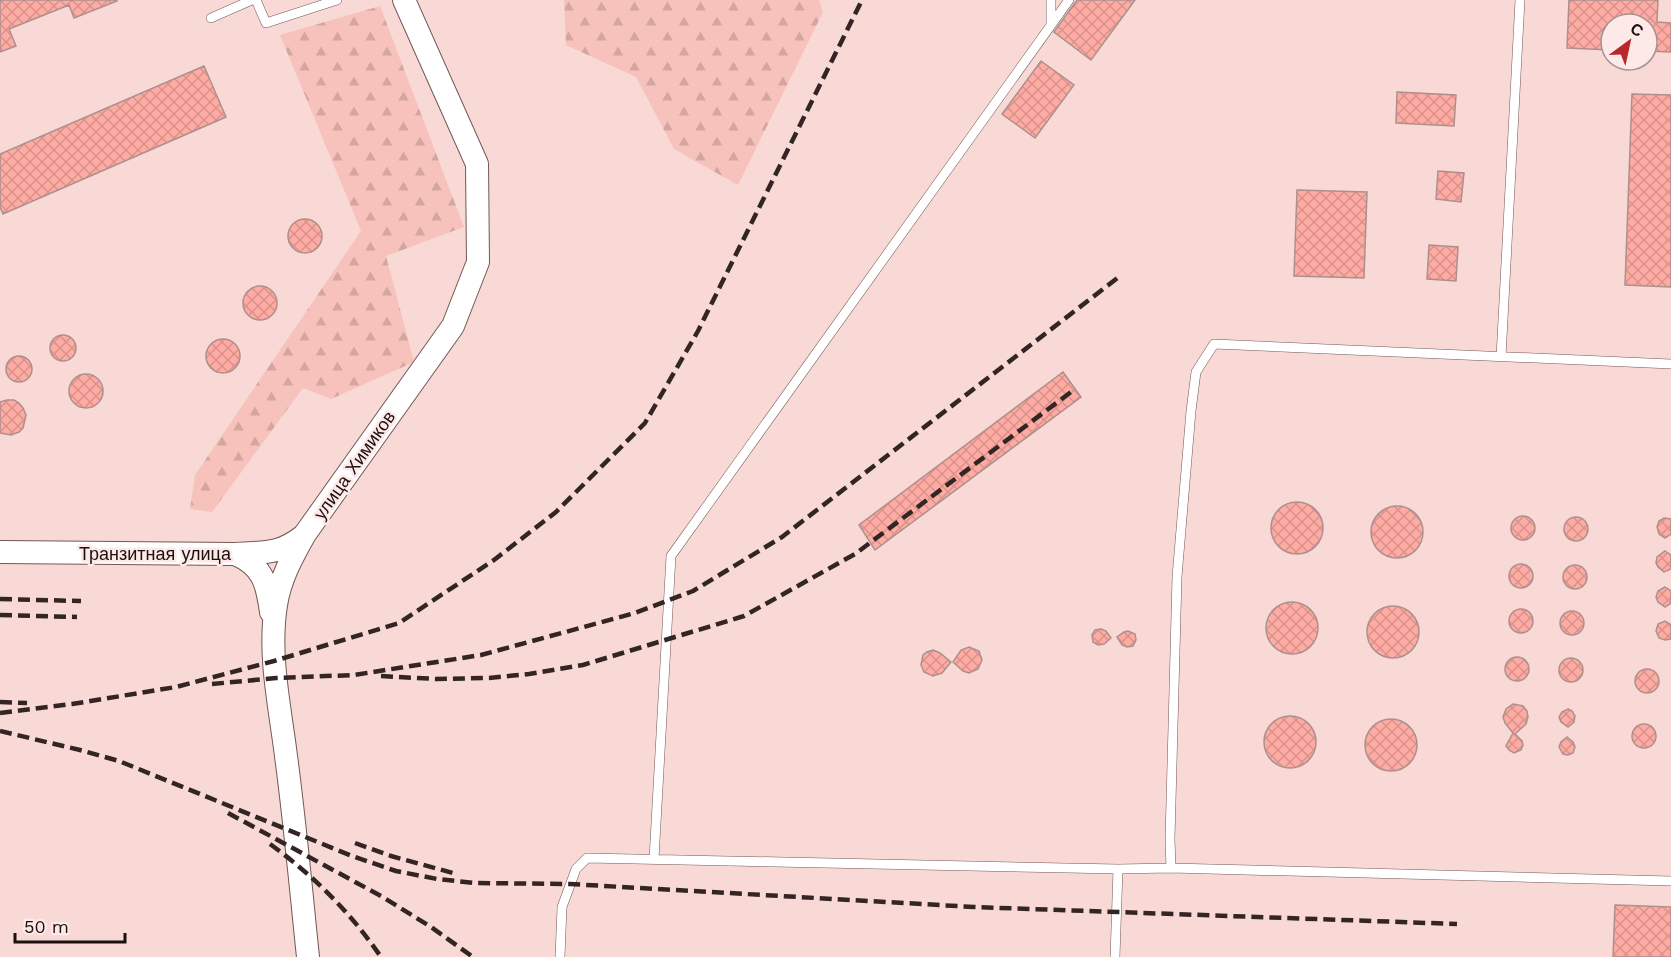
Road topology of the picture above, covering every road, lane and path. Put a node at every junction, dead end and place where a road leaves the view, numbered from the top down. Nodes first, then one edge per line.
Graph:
1 (252, 0) edge
2 (256, 0) edge
3 (337, 0) edge
4 (404, 0) edge
5 (1052, 0) edge
6 (1069, 0) edge
7 (1520, 0) edge
8 (211, 18) dead end
9 (1051, 25) junction
10 (1501, 357) junction
11 (1671, 364) edge
12 (305, 534) junction
13 (0, 552) edge
14 (235, 554) junction
15 (273, 632) junction
16 (654, 859) junction
17 (1171, 868) junction
18 (1118, 869) junction
19 (1671, 880) edge
20 (308, 957) edge
21 (560, 957) edge
22 (1115, 957) edge

1 - 8 lane
2 - 3 lane
4 - 12 street, улица Химиков
5 - 9 lane
6 - 9 lane
7 - 10 lane
9 - 16 lane
10 - 11 lane
10 - 17 lane
12 - 14 street, Транзитная улица
12 - 15 street, улица Химиков
13 - 14 street, Транзитная улица
14 - 15 street
15 - 20 street, улица Химиков
16 - 18 lane
16 - 21 lane
17 - 18 lane
17 - 19 lane
18 - 22 lane

